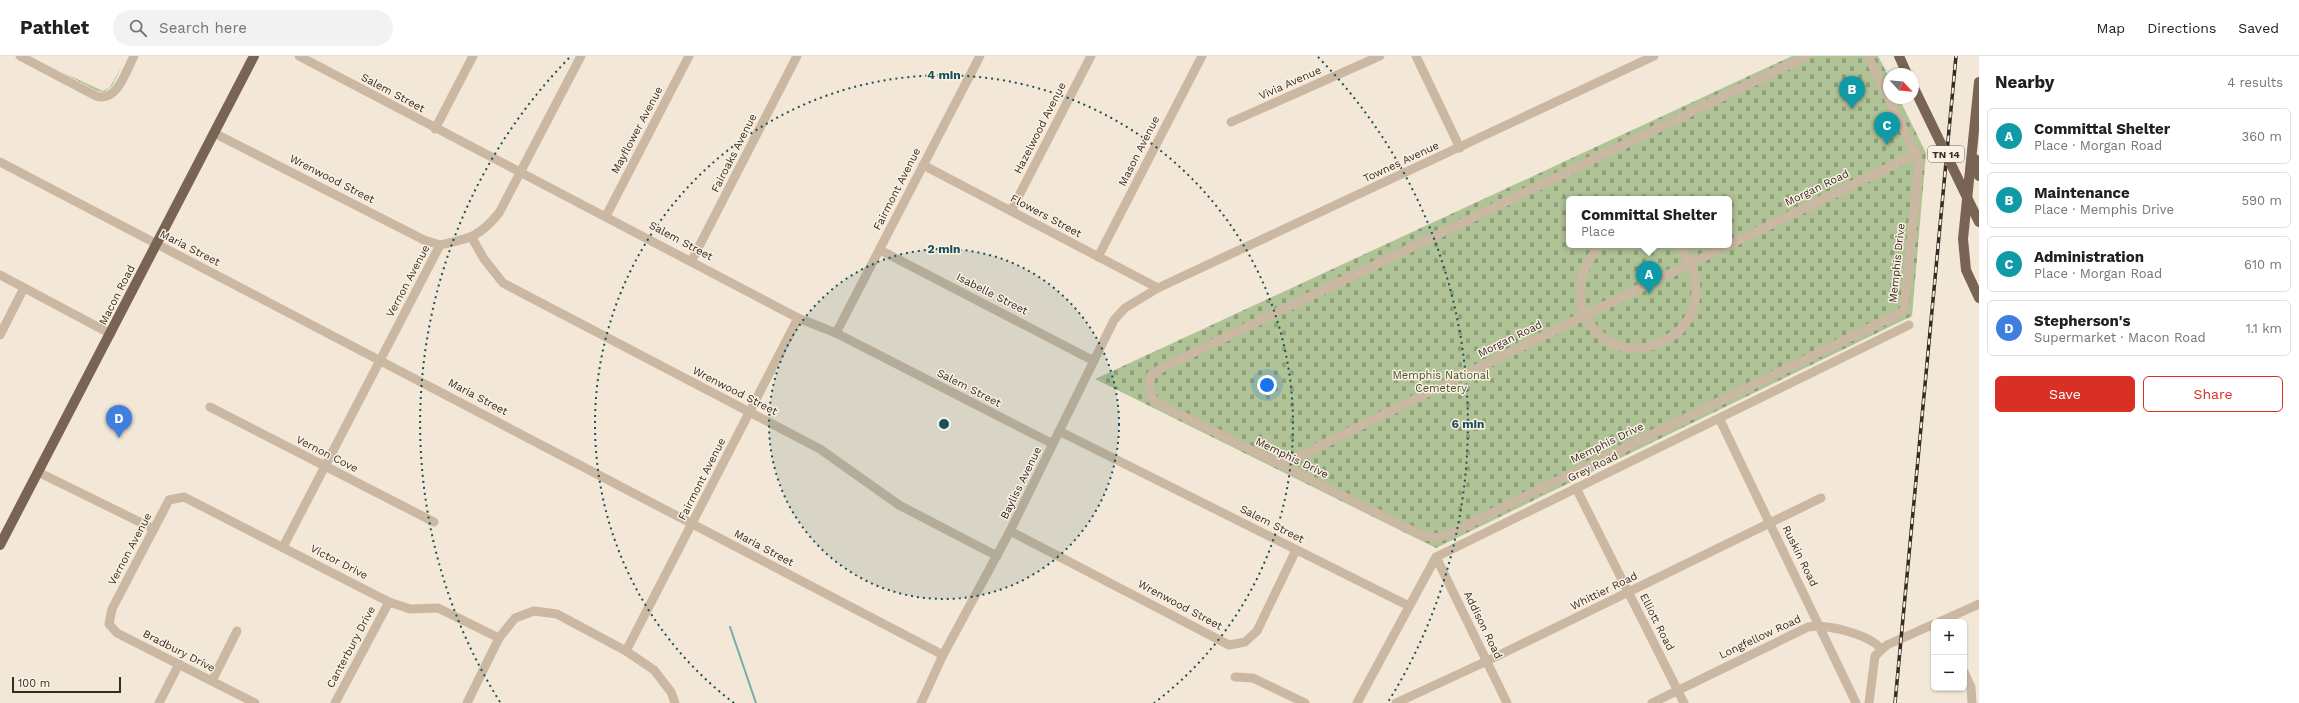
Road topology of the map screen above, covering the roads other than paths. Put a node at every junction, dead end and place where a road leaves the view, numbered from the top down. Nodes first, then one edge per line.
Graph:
1 (20, 56) edge
2 (134, 56) edge
3 (254, 56) edge
4 (299, 56) edge
5 (473, 56) edge
6 (581, 56) edge
7 (689, 56) edge
8 (797, 56) edge
9 (980, 56) edge
10 (1091, 56) edge
11 (1202, 56) edge
12 (1380, 56) edge
13 (1416, 56) edge
14 (1654, 56) edge
15 (1807, 56) edge
16 (1868, 56) edge
17 (1898, 56) edge
18 (1904, 68) edge
19 (1979, 82) edge
20 (1919, 98) edge
21 (1978, 115) edge
22 (1231, 122) dead end
23 (435, 129) junction
24 (214, 133) junction
25 (1460, 148) junction
26 (1973, 151) junction
27 (1916, 154) junction
28 (0, 162) edge
29 (923, 165) junction
30 (520, 172) junction
31 (1979, 176) edge
32 (1011, 211) junction
33 (606, 216) junction
34 (1979, 222) edge
35 (472, 238) junction
36 (1732, 244) edge
37 (157, 245) junction
38 (440, 245) junction
39 (1598, 248) edge
40 (1678, 248) edge
41 (1723, 248) edge
42 (880, 250) junction
43 (1098, 257) junction
44 (692, 260) junction
45 (1691, 263) junction
46 (0, 275) edge
47 (24, 288) junction
48 (1158, 288) junction
49 (1979, 298) edge
50 (1585, 315) junction
51 (798, 318) junction
52 (1909, 325) dead end
53 (836, 333) junction
54 (111, 334) junction
55 (0, 335) edge
56 (380, 359) junction
57 (1094, 361) junction
58 (210, 407) dead end
59 (748, 413) junction
60 (1720, 420) junction
61 (1059, 431) junction
62 (1053, 444) junction
63 (1281, 465) junction
64 (325, 466) junction
65 (38, 472) junction
66 (1576, 488) junction
67 (1821, 498) dead end
68 (170, 500) joint
69 (434, 522) dead end
70 (1770, 522) junction
71 (693, 524) junction
72 (154, 529) junction
73 (1010, 531) junction
74 (0, 545) edge
75 (283, 547) junction
76 (1296, 550) junction
77 (997, 556) junction
78 (1436, 557) junction
79 (1628, 592) junction
80 (389, 602) junction
81 (1979, 604) edge
82 (1409, 606) junction
83 (112, 609) joint
84 (1946, 619) edge
85 (1820, 625) junction
86 (1931, 625) edge
87 (237, 631) dead end
88 (500, 638) junction
89 (1881, 649) junction
90 (626, 650) junction
91 (943, 655) junction
92 (1487, 661) junction
93 (179, 664) junction
94 (1235, 677) dead end
95 (1967, 678) edge
96 (212, 681) junction
97 (1678, 691) junction
98 (159, 703) edge
99 (255, 703) edge
100 (335, 703) edge
101 (467, 703) edge
102 (675, 703) edge
103 (921, 703) edge
104 (1305, 703) edge
105 (1357, 703) edge
106 (1396, 703) edge
107 (1507, 703) edge
108 (1652, 703) edge
109 (1684, 703) edge
110 (1856, 703) edge
111 (1869, 703) edge
112 (1972, 703) edge

1 - 2 street
3 - 24 main road, Macon Road
4 - 23 street, Salem Street
5 - 23 street
6 - 30 street, Vernon Avenue
7 - 33 street, Mayflower Avenue
8 - 44 street, Fairoaks Avenue
9 - 29 street, Fairmont Avenue
10 - 32 street, Hazelwood Avenue
11 - 43 street, Mason Avenue
12 - 22 street, Vivia Avenue
13 - 25 street
14 - 25 street, Townes Avenue
15 - 63 street, Memphis Drive
16 - 27 street, Memphis Drive
17 - 18 main road
19 - 21 main road
20 - 34 main road, TN 14, bridge
21 - 26 main road
23 - 30 street, Salem Street
24 - 37 main road, Macon Road
24 - 38 street, Wrenwood Street
25 - 48 street, Townes Avenue
26 - 31 main road
26 - 49 main road
27 - 36 street, Morgan Road
27 - 63 street, Memphis Drive
28 - 37 street, Maria Street
29 - 32 street, Flowers Street
29 - 42 street, Fairmont Avenue
30 - 33 street, Salem Street
30 - 35 street, Vernon Avenue
32 - 43 street, Flowers Street
33 - 44 street, Salem Street
35 - 38 street, Vernon Avenue
35 - 59 street, Wrenwood Street
37 - 54 main road, Macon Road
37 - 56 street, Maria Street
38 - 56 street, Vernon Avenue
39 - 50 street
40 - 45 street
41 - 45 street, Morgan Road
42 - 53 street, Fairmont Avenue
42 - 57 street, Isabelle Street
43 - 48 street, Flowers Street
44 - 51 street, Salem Street
45 - 50 street, Morgan Road
45 - 50 street
46 - 47 street
47 - 54 street
47 - 55 street
48 - 57 street, Bayliss Avenue
50 - 63 street, Morgan Road
51 - 53 street, Salem Street
51 - 59 street, Fairmont Avenue
52 - 60 street, Grey Road
53 - 62 street, Salem Street
54 - 65 main road, Macon Road
56 - 64 street, Vernon Avenue
56 - 71 street, Maria Street
57 - 61 street, Bayliss Avenue
58 - 64 street, Vernon Cove
59 - 71 street, Fairmont Avenue
59 - 77 street, Wrenwood Street
60 - 66 street, Grey Road
60 - 70 street, Ruskin Road
61 - 62 street, Bayliss Avenue
61 - 76 street, Salem Street
62 - 73 street, Bayliss Avenue
64 - 69 street, Vernon Cove
64 - 75 street, Vernon Avenue
65 - 72 street
65 - 74 main road, Macon Road
66 - 78 street, Grey Road
66 - 79 street, Elliott Road
67 - 70 street, Whittier Road
68 - 72 street, Vernon Avenue
68 - 75 street, Victor Drive
70 - 79 street, Whittier Road
70 - 85 street, Ruskin Road
71 - 90 street, Fairmont Avenue
71 - 91 street, Maria Street
72 - 83 street, Vernon Avenue
73 - 76 street, Wrenwood Street
73 - 77 street, Bayliss Avenue
75 - 80 street, Victor Drive
76 - 82 street, Salem Street
77 - 91 street, Bayliss Avenue
78 - 82 street
78 - 92 street, Addison Road
79 - 92 street, Whittier Road
79 - 97 street, Elliott Road
80 - 88 street, Victor Drive
80 - 100 street, Canterbury Drive
81 - 84 street
82 - 105 street
83 - 93 street, Bradbury Drive
85 - 89 street
85 - 97 street, Longfellow Road
85 - 110 street, Ruskin Road
86 - 89 street
87 - 96 street
88 - 90 street
88 - 101 street
89 - 111 street
90 - 102 street
91 - 103 street, Bayliss Avenue
92 - 106 street, Whittier Road
92 - 107 street, Addison Road
93 - 96 street, Bradbury Drive
93 - 98 street
94 - 104 street
95 - 112 street
96 - 99 street, Bradbury Drive
97 - 108 street, Longfellow Road
97 - 109 street, Elliott Road

